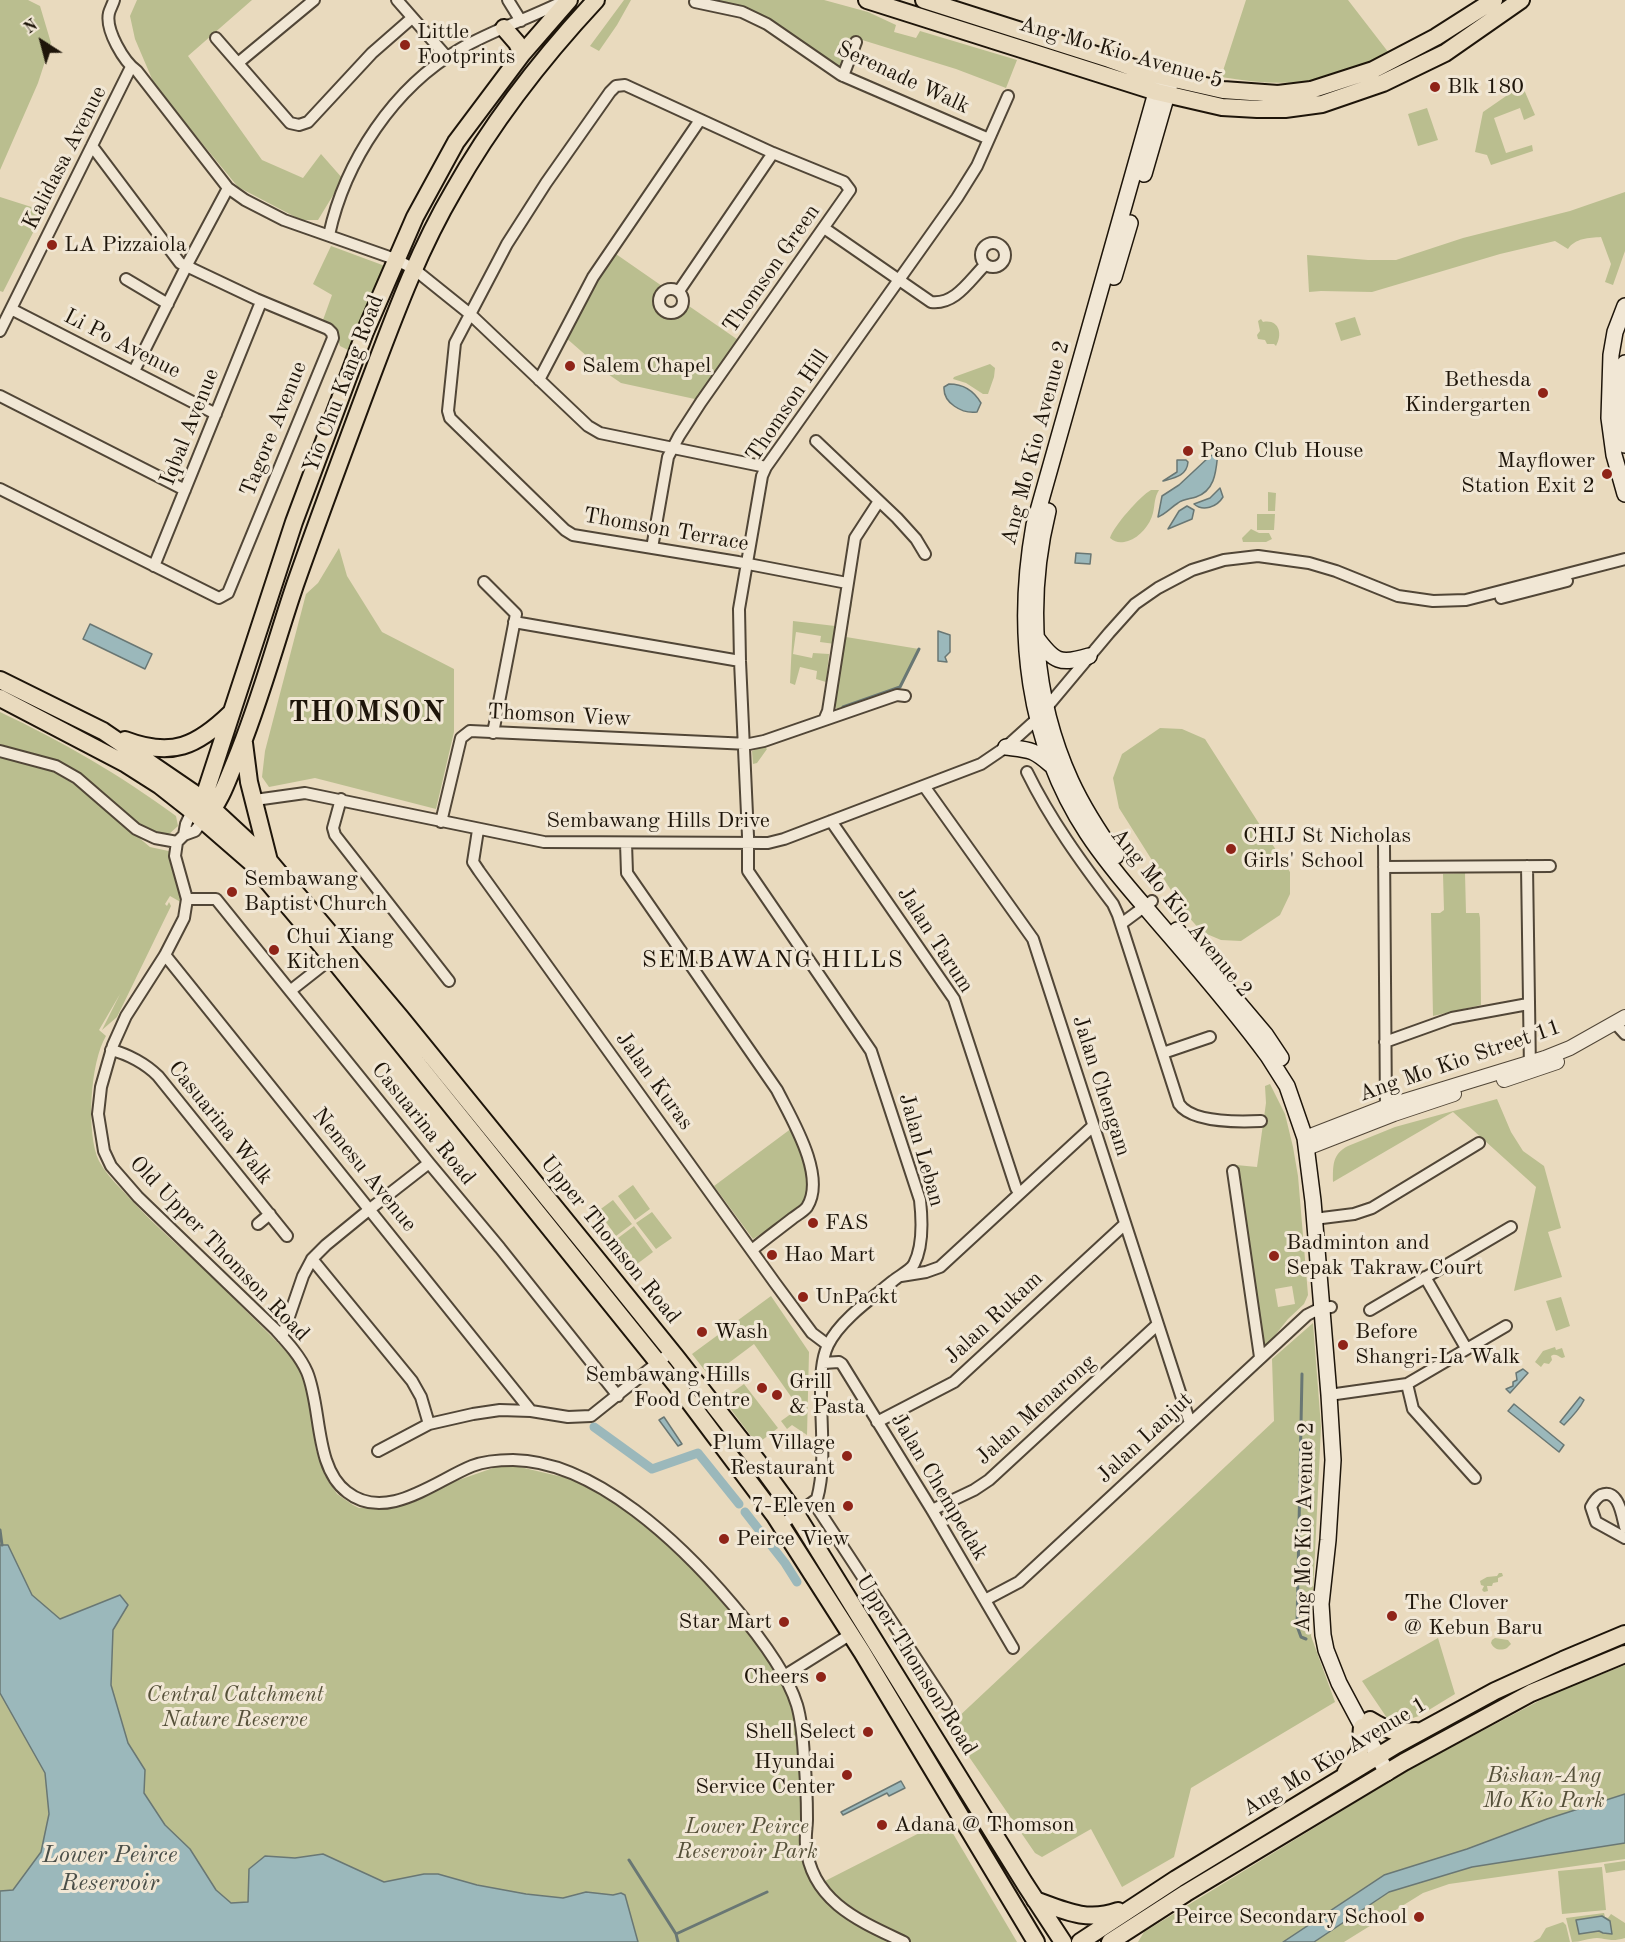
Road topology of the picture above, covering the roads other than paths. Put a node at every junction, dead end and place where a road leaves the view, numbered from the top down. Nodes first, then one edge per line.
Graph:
1 (114, 0) edge
2 (314, 0) edge
3 (396, 0) edge
4 (508, 0) edge
5 (567, 0) edge
6 (596, 0) edge
7 (867, 0) edge
8 (924, 0) edge
9 (1494, 0) edge
10 (1521, 0) edge
11 (694, 2) dead end
12 (412, 18) junction
13 (520, 21) junction
14 (504, 28) junction
15 (216, 38) dead end
16 (856, 42) dead end
17 (522, 54) junction
18 (447, 57) junction
19 (238, 63) junction
20 (131, 67) junction
21 (843, 76) junction
22 (1164, 86) junction
23 (1008, 96) dead end
24 (700, 120) junction
25 (989, 139) junction
26 (92, 146) junction
27 (773, 153) junction
28 (228, 188) junction
29 (824, 228) junction
30 (329, 235) junction
31 (1118, 246) junction
32 (395, 259) junction
33 (985, 264) dead end
34 (187, 266) junction
35 (414, 269) junction
36 (126, 279) dead end
37 (900, 281) junction
38 (679, 291) dead end
39 (261, 302) junction
40 (168, 304) junction
41 (1625, 306) edge
42 (11, 309) junction
43 (470, 315) junction
44 (0, 331) edge
45 (1625, 363) edge
46 (134, 371) junction
47 (539, 380) junction
48 (0, 396) edge
49 (216, 414) junction
50 (816, 441) dead end
51 (1625, 445) edge
52 (671, 448) junction
53 (766, 467) junction
54 (0, 489) edge
55 (185, 490) junction
56 (1625, 494) edge
57 (879, 501) junction
58 (652, 548) junction
59 (925, 555) dead end
60 (1625, 559) edge
61 (746, 564) junction
62 (1625, 565) edge
63 (154, 566) junction
64 (484, 582) dead end
65 (847, 583) junction
66 (291, 599) junction
67 (1133, 608) junction
68 (514, 621) junction
69 (260, 628) junction
70 (1036, 637) junction
71 (1089, 656) junction
72 (740, 661) junction
73 (0, 680) edge
74 (905, 696) dead end
75 (0, 698) edge
76 (232, 712) junction
77 (1042, 714) junction
78 (825, 718) junction
79 (103, 731) junction
80 (493, 733) junction
81 (244, 742) junction
82 (743, 744) junction
83 (1006, 747) junction
84 (0, 751) edge
85 (1053, 767) junction
86 (1027, 772) dead end
87 (924, 786) junction
88 (341, 799) junction
89 (255, 800) junction
90 (202, 809) junction
91 (831, 821) junction
92 (441, 822) junction
93 (478, 830) junction
94 (181, 838) junction
95 (626, 843) junction
96 (748, 843) junction
97 (1384, 845) dead end
98 (269, 861) junction
99 (1527, 866) junction
100 (1550, 866) dead end
101 (1384, 867) junction
102 (187, 899) junction
103 (1148, 904) junction
104 (1121, 924) junction
105 (165, 955) junction
106 (332, 958) junction
107 (449, 981) dead end
108 (290, 991) junction
109 (1528, 1004) junction
110 (394, 1022) junction
111 (1622, 1026) edge
112 (1210, 1037) dead end
113 (1385, 1042) junction
114 (111, 1050) junction
115 (1163, 1053) junction
116 (1530, 1067) junction
117 (1386, 1112) junction
118 (1261, 1122) dead end
119 (1093, 1126) junction
120 (1310, 1142) junction
121 (1479, 1143) dead end
122 (429, 1163) junction
123 (1233, 1171) dead end
124 (1019, 1193) junction
125 (370, 1209) junction
126 (270, 1214) junction
127 (1319, 1219) junction
128 (258, 1224) dead end
129 (1125, 1224) junction
130 (1511, 1227) dead end
131 (287, 1236) dead end
132 (752, 1250) junction
133 (312, 1259) junction
134 (900, 1276) junction
135 (1425, 1277) junction
136 (1326, 1307) junction
137 (1370, 1310) dead end
138 (1157, 1325) junction
139 (1506, 1326) dead end
140 (282, 1336) junction
141 (828, 1345) junction
142 (1466, 1348) junction
143 (672, 1352) junction
144 (1260, 1357) junction
145 (658, 1363) junction
146 (823, 1363) junction
147 (1407, 1384) junction
148 (1334, 1395) junction
149 (618, 1396) junction
150 (531, 1411) junction
151 (877, 1422) junction
152 (1190, 1423) junction
153 (429, 1424) junction
154 (378, 1450) dead end
155 (1475, 1479) dead end
156 (816, 1507) junction
157 (932, 1510) junction
158 (799, 1520) junction
159 (781, 1525) junction
160 (1625, 1527) edge
161 (1625, 1538) edge
162 (985, 1600) junction
163 (851, 1634) junction
164 (1625, 1634) edge
165 (1013, 1648) dead end
166 (1625, 1654) edge
167 (784, 1676) junction
168 (946, 1704) dead end
169 (1366, 1724) junction
170 (1423, 1730) junction
171 (1382, 1753) junction
172 (1391, 1770) junction
173 (1341, 1777) junction
174 (1035, 1900) junction
175 (1134, 1906) junction
176 (1134, 1926) junction
177 (904, 1942) edge
178 (1036, 1942) edge
179 (1063, 1942) edge
180 (1080, 1942) edge
181 (1110, 1942) edge
182 (1124, 1942) edge

1 - 20 street
2 - 19 street
3 - 12 street
4 - 13 street
5 - 13 street
5 - 17 main road, Yio Chu Kang Road
6 - 35 main road, Yio Chu Kang Road
7 - 22 main road, Ang Mo Kio Avenue 5
8 - 22 main road, Ang Mo Kio Avenue 5
9 - 22 main road, Ang Mo Kio Avenue 5
10 - 22 main road, Ang Mo Kio Avenue 5
11 - 21 street, Serenade Walk
12 - 18 street
12 - 19 street
13 - 14 street
14 - 17 main road
14 - 18 street
15 - 19 street
16 - 21 street
17 - 32 main road, Yio Chu Kang Road
18 - 30 street
20 - 26 street, Kalidasa Avenue
20 - 28 street
21 - 25 street, Serenade Walk
22 - 31 main road, Ang Mo Kio Avenue 2
23 - 25 street, Serenade Walk
24 - 27 street, Thomson Green
24 - 43 street, Thomson Green
24 - 47 street
25 - 37 street, Thomson Hill
26 - 34 street, Tagore Avenue
26 - 42 street, Kalidasa Avenue
27 - 29 street, Thomson Green
27 - 38 street
28 - 30 street
28 - 34 street
29 - 37 street
29 - 52 street, Thomson Green
30 - 32 street
31 - 70 main road, Ang Mo Kio Avenue 2
31 - 77 main road, Ang Mo Kio Avenue 2
32 - 35 street
32 - 69 main road, Yio Chu Kang Road
33 - 37 street
34 - 39 street, Tagore Avenue
34 - 40 street
35 - 43 street
35 - 66 main road, Yio Chu Kang Road
36 - 40 street
37 - 53 street, Thomson Hill
39 - 49 street, Iqbal Avenue
39 - 63 street, Tagore Avenue
40 - 46 street
41 - 56 main road
42 - 44 street, Kalidasa Avenue
42 - 46 street, Li Po Avenue
43 - 47 street
43 - 58 street, Thomson Terrace
45 - 51 main road
46 - 49 street, Li Po Avenue
47 - 52 street
48 - 55 street
49 - 55 street, Iqbal Avenue
50 - 57 street
52 - 53 street
52 - 58 street, Thomson Green
53 - 61 street, Thomson Hill
54 - 63 street, Tagore Avenue
55 - 63 street, Iqbal Avenue
57 - 59 street
57 - 65 street
58 - 61 street, Thomson Terrace
60 - 67 street
61 - 65 street, Thomson Terrace
61 - 72 street, Thomson Hill
62 - 67 street
64 - 68 street
65 - 78 street
66 - 69 main road
66 - 81 main road, Yio Chu Kang Road
67 - 71 street, Sembawang Hills Drive
68 - 72 street
68 - 80 street
69 - 76 main road, Yio Chu Kang Road
70 - 71 main road
70 - 77 main road, Ang Mo Kio Avenue 2
71 - 77 street, Sembawang Hills Drive
72 - 82 street, Thomson Hill
73 - 79 main road, Upper Thomson Road
74 - 78 street, Thomson View
75 - 90 main road, Upper Thomson Road
76 - 79 main road
76 - 90 main road, Yio Chu Kang Road
77 - 83 street, Sembawang Hills Drive
77 - 85 main road, Ang Mo Kio Avenue 2
77 - 103 main road, Ang Mo Kio Avenue 2
78 - 82 street, Thomson View
79 - 90 main road, Upper Thomson Road
80 - 82 street, Thomson View
80 - 92 street, Thomson View
81 - 89 main road
81 - 90 main road, Yio Chu Kang Road
82 - 96 street, Thomson Hill
83 - 85 main road
83 - 87 street, Sembawang Hills Drive
84 - 94 street
85 - 103 main road, Ang Mo Kio Avenue 2
86 - 104 street
87 - 91 street, Sembawang Hills Drive
87 - 119 street, Jalan Chengam
88 - 89 street, Sembawang Hills Drive
88 - 92 street, Sembawang Hills Drive
88 - 107 street
89 - 98 main road
90 - 94 street
90 - 98 main road, Upper Thomson Road
90 - 106 main road, Upper Thomson Road
91 - 96 street, Sembawang Hills Drive
91 - 124 street, Jalan Tarum
92 - 93 street, Sembawang Hills Drive
93 - 95 street, Sembawang Hills Drive
93 - 132 street, Jalan Kuras
94 - 102 street, Old Upper Thomson Road
95 - 96 street, Sembawang Hills Drive
95 - 132 street
96 - 134 street, Jalan Leban
97 - 101 street
98 - 110 main road, Upper Thomson Road
99 - 100 street
99 - 101 street
99 - 109 street
101 - 113 street
102 - 105 street, Old Upper Thomson Road
102 - 108 street, Casuarina Road
103 - 104 street
103 - 120 main road, Ang Mo Kio Avenue 2
104 - 115 street
105 - 114 street, Old Upper Thomson Road
105 - 125 street, Nemesu Avenue
106 - 108 street
106 - 110 main road, Upper Thomson Road
108 - 122 street, Casuarina Road
109 - 113 street
109 - 116 street
110 - 143 main road, Upper Thomson Road
110 - 145 main road, Upper Thomson Road
111 - 116 street, Ang Mo Kio Street 11
112 - 115 street
113 - 117 street
114 - 126 street, Casuarina Walk
114 - 140 street, Old Upper Thomson Road
115 - 118 street
116 - 117 street, Ang Mo Kio Street 11
117 - 120 street, Ang Mo Kio Street 11
119 - 124 street
119 - 129 street, Jalan Chengam
120 - 127 main road, Ang Mo Kio Avenue 2
121 - 127 street
122 - 125 street
122 - 149 street, Casuarina Road
123 - 144 street
124 - 134 street
125 - 133 street
125 - 150 street, Nemesu Avenue
126 - 128 street
126 - 131 street, Casuarina Walk
127 - 136 main road, Ang Mo Kio Avenue 2
129 - 138 street, Jalan Chengam
129 - 151 street, Jalan Rukam
130 - 135 street
132 - 141 street, Jalan Kuras
133 - 140 street
133 - 153 street
134 - 141 street, Jalan Leban
135 - 137 street
135 - 142 street
136 - 144 street, Jalan Lanjut
136 - 148 main road, Ang Mo Kio Avenue 2
138 - 152 street, Jalan Chengam
138 - 157 street, Jalan Menarong
139 - 142 street
140 - 167 street, Old Upper Thomson Road
141 - 146 street, Jalan Leban
142 - 147 street
143 - 145 street
143 - 158 main road, Upper Thomson Road
144 - 152 street, Jalan Lanjut
145 - 149 street
145 - 159 main road, Upper Thomson Road
146 - 151 street, Jalan Chempedak
146 - 156 street, Jalan Leban
147 - 148 street
147 - 155 street
148 - 169 main road, Ang Mo Kio Avenue 2
149 - 150 street
150 - 153 street
151 - 157 street, Jalan Chempedak
152 - 162 street, Jalan Lanjut
153 - 154 street
156 - 158 street
156 - 168 street
157 - 162 street, Jalan Chempedak
158 - 159 street
158 - 174 main road, Upper Thomson Road
159 - 163 main road, Upper Thomson Road
160 - 161 street
162 - 165 street, Jalan Chempedak
163 - 167 street, Upper Thomson Road
163 - 178 main road, Upper Thomson Road
164 - 170 main road, Ang Mo Kio Avenue 1
166 - 172 main road, Ang Mo Kio Avenue 1
167 - 177 street, Old Upper Thomson Road
169 - 170 main road
169 - 171 main road, Ang Mo Kio Avenue 2
169 - 173 main road
170 - 171 main road, Ang Mo Kio Avenue 1
171 - 172 main road, Ang Mo Kio Avenue 2
171 - 173 main road, Ang Mo Kio Avenue 1
172 - 176 main road, Ang Mo Kio Avenue 1
173 - 175 main road, Ang Mo Kio Avenue 1
174 - 175 main road
174 - 179 main road, Upper Thomson Road
175 - 180 main road, Ang Mo Kio Avenue 1
176 - 181 main road, Ang Mo Kio Avenue 1
176 - 182 main road

